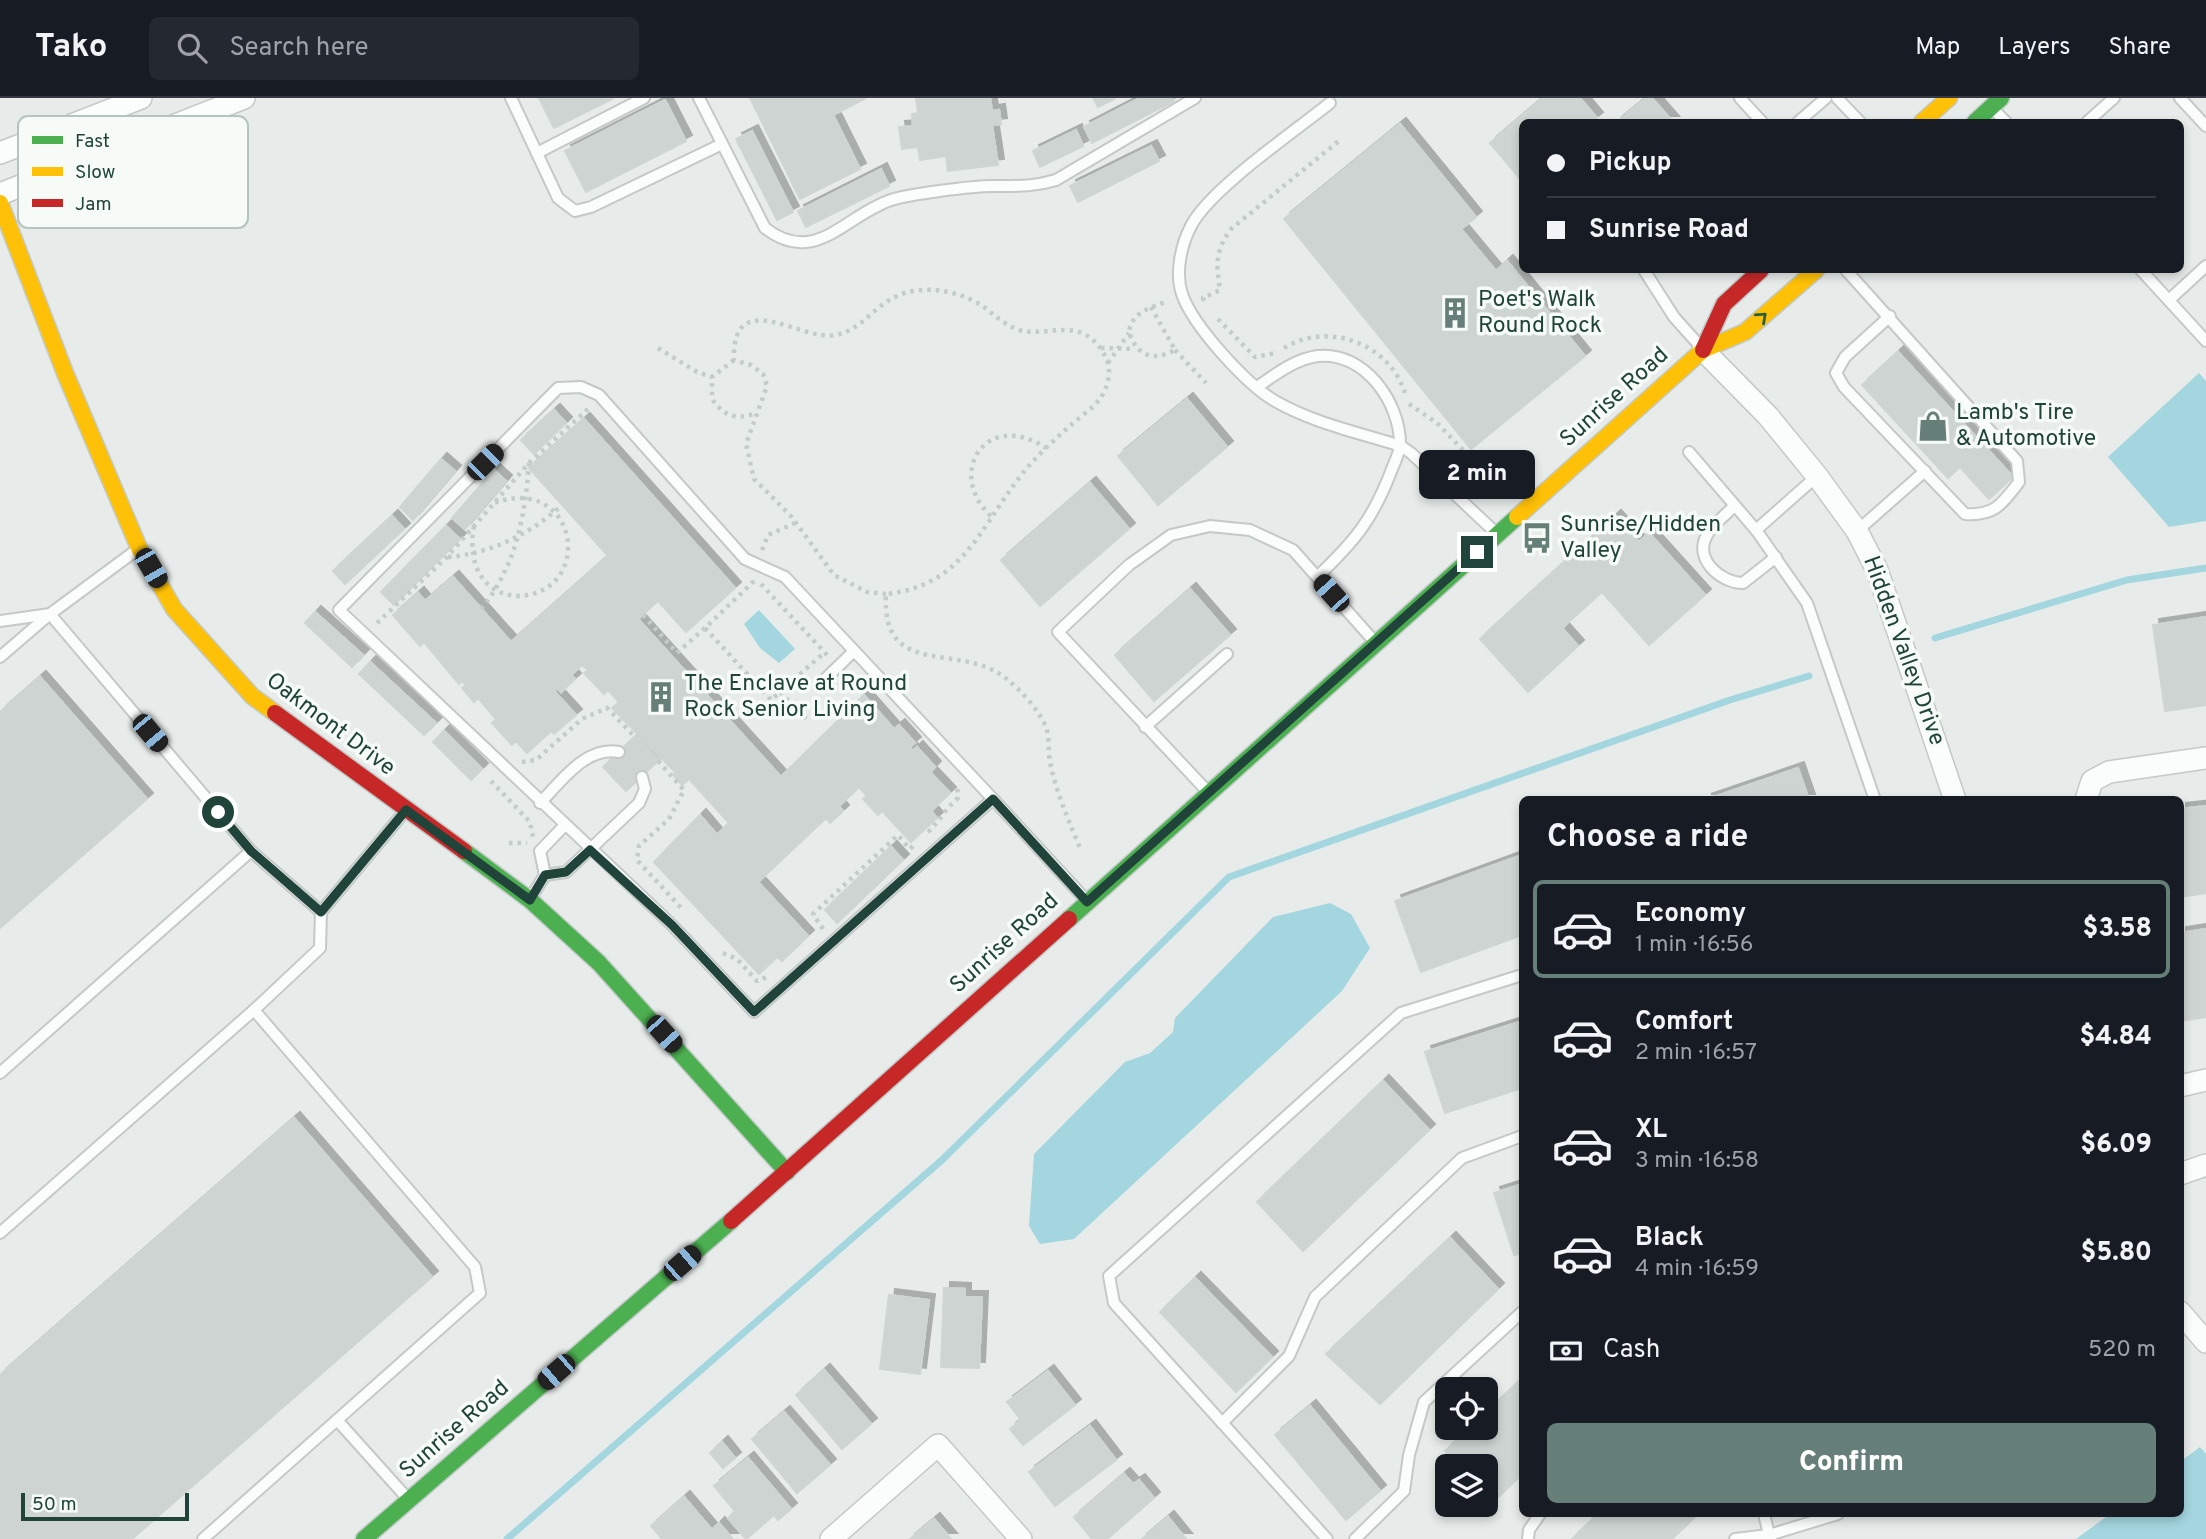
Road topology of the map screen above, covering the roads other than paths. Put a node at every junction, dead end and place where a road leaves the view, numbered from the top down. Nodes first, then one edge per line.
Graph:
1 (141, 98) edge
2 (244, 98) edge
3 (511, 98) edge
4 (644, 98) edge
5 (699, 98) edge
6 (1195, 98) edge
7 (1740, 98) edge
8 (1826, 98) edge
9 (1837, 98) edge
10 (1949, 98) edge
11 (2115, 98) edge
12 (2180, 98) edge
13 (1996, 102) edge
14 (1329, 103) dead end
15 (102, 105) edge
16 (79, 116) edge
17 (198, 116) edge
18 (1759, 119) edge
19 (1802, 119) edge
20 (1857, 119) edge
21 (1925, 119) edge
22 (1978, 119) edge
23 (2004, 119) edge
24 (2090, 119) edge
25 (2206, 126) edge
26 (722, 144) junction
27 (18, 145) edge
28 (0, 153) edge
29 (537, 153) junction
30 (18, 187) edge
31 (0, 194) edge
32 (0, 203) edge
33 (2206, 266) edge
34 (1646, 273) edge
35 (1758, 273) edge
36 (1813, 273) edge
37 (1849, 273) edge
38 (2144, 273) edge
39 (2169, 300) junction
40 (1890, 316) junction
41 (2206, 341) edge
42 (1703, 350) junction
43 (1256, 387) junction
44 (1401, 446) junction
45 (1689, 452) dead end
46 (1924, 471) junction
47 (1817, 476) junction
48 (1734, 506) junction
49 (1756, 530) junction
50 (1857, 531) junction
51 (1497, 534) junction
52 (139, 548) junction
53 (1776, 557) junction
54 (1317, 577) junction
55 (50, 614) junction
56 (0, 621) edge
57 (1376, 643) junction
58 (854, 651) junction
59 (1227, 654) dead end
60 (0, 657) edge
61 (821, 683) dead end
62 (1145, 727) junction
63 (618, 752) dead end
64 (2206, 758) edge
65 (642, 776) dead end
66 (1209, 793) junction
67 (1874, 796) edge
68 (1954, 796) edge
69 (2087, 796) edge
70 (993, 799) junction
71 (540, 803) junction
72 (406, 810) junction
73 (564, 826) junction
74 (590, 850) junction
75 (251, 851) junction
76 (545, 875) junction
77 (530, 900) junction
78 (1087, 902) junction
79 (321, 912) junction
80 (1519, 976) edge
81 (254, 1010) junction
82 (0, 1073) edge
83 (2206, 1080) edge
84 (2184, 1085) edge
85 (1519, 1137) edge
86 (2206, 1165) edge
87 (787, 1172) junction
88 (2184, 1173) edge
89 (0, 1233) edge
90 (1519, 1315) edge
91 (2184, 1322) edge
92 (2206, 1342) edge
93 (337, 1420) junction
94 (1222, 1423) junction
95 (409, 1500) junction
96 (1538, 1517) edge
97 (1765, 1517) edge
98 (1829, 1517) edge
99 (1770, 1537) edge
100 (203, 1539) edge
101 (364, 1539) edge
102 (831, 1539) edge
103 (1021, 1539) edge
104 (1327, 1539) edge
105 (1355, 1539) edge
106 (1528, 1539) edge
107 (1735, 1539) edge

1 - 15 street
2 - 17 street
3 - 29 lane
4 - 29 lane
5 - 26 lane
6 - 26 lane
7 - 18 lane
8 - 19 lane
9 - 20 lane
10 - 21 main road
11 - 24 lane
12 - 25 lane
13 - 22 main road
13 - 23 lane
14 - 43 lane
15 - 16 street
26 - 29 lane
27 - 28 street
30 - 31 street
32 - 52 main road, Oakmont Drive
33 - 39 lane
34 - 42 lane
35 - 42 main road, Sunrise Road
42 -> 36 main road, Sunrise Road
37 - 40 lane
38 - 39 lane
39 - 41 lane
40 - 46 lane
40 - 46 lane
42 - 47 street, Hidden Valley Drive
42 - 51 main road, Sunrise Road
43 - 44 lane
43 - 44 lane
44 - 51 lane
44 - 54 lane
45 - 48 lane
46 - 50 lane
47 - 49 lane
47 - 50 street, Hidden Valley Drive
48 - 49 lane
48 - 53 lane
49 - 53 lane
50 - 68 street, Hidden Valley Drive
51 - 57 main road, Sunrise Road
52 - 55 lane
52 - 72 main road, Oakmont Drive
53 - 67 lane
54 - 57 lane
54 - 62 lane
55 - 56 lane
55 - 60 lane
55 - 75 lane
57 - 66 main road, Sunrise Road
58 - 61 lane
58 - 70 lane
58 - 71 lane
59 - 62 lane
62 - 66 lane
63 - 71 lane
64 - 69 street
65 - 74 lane
66 - 78 main road, Sunrise Road
70 - 74 lane
70 - 78 lane
71 - 73 lane
72 - 77 main road, Oakmont Drive
72 - 79 lane
73 - 74 lane
73 - 76 lane
74 - 76 lane
75 - 79 lane
75 - 82 lane
76 - 77 lane
77 - 87 main road, Oakmont Drive
78 - 87 main road, Sunrise Road
79 - 81 lane
80 - 94 lane
81 - 89 lane
81 - 93 lane
83 - 84 street
85 - 94 lane
86 - 88 street
87 - 95 main road, Sunrise Road
90 - 105 lane
91 - 92 street
93 - 95 lane
93 - 100 lane
94 - 104 lane
95 - 101 main road, Sunrise Road
96 - 106 lane
97 - 99 lane
98 - 99 lane
99 - 107 lane
102 - 103 street

